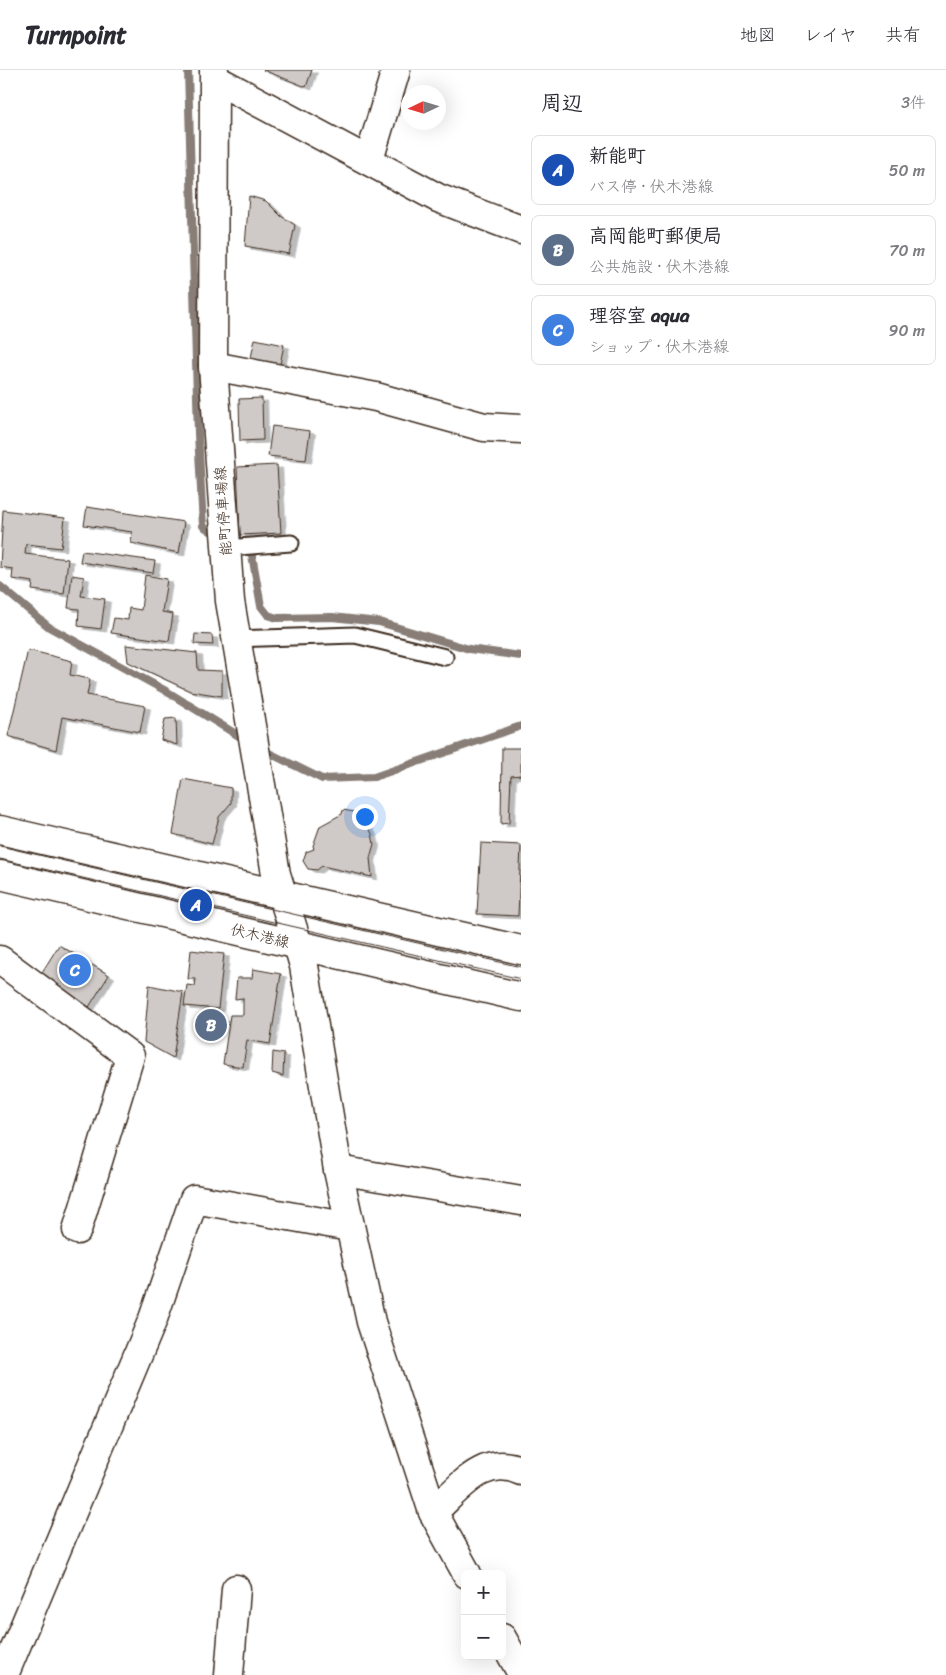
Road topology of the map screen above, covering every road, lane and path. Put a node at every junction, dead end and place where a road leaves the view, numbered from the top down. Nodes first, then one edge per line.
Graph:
1 (396, 70) edge
2 (214, 74) edge
3 (369, 160) junction
4 (521, 230) edge
5 (213, 366) junction
6 (521, 428) edge
7 (291, 543) dead end
8 (225, 548) junction
9 (235, 639) junction
10 (445, 657) dead end
11 (0, 830) edge
12 (0, 875) edge
13 (283, 894) junction
14 (298, 945) junction
15 (521, 950) edge
16 (0, 961) edge
17 (521, 997) edge
18 (338, 1170) junction
19 (521, 1201) edge
20 (350, 1227) junction
21 (77, 1230) dead end
22 (521, 1471) edge
23 (433, 1512) junction
24 (465, 1570) edge
25 (236, 1589) dead end
26 (506, 1645) edge
27 (521, 1673) edge
28 (4, 1675) edge
29 (229, 1675) edge
30 (513, 1675) edge

1 - 3 street
2 - 3 street
2 - 5 street, 能町停車場線
3 - 4 street
5 - 6 street
5 - 8 street, 能町停車場線
7 - 8 lane
8 - 9 street, 能町停車場線
9 - 10 lane
9 - 13 street, 能町停車場線
11 - 13 street
12 - 14 street, 伏木港線
13 - 14 street, 能町停車場線
13 - 15 street
14 - 17 street, 伏木港線
14 - 18 street, 能町停車場線
16 - 21 street
18 - 19 street
18 - 20 street, 能町停車場線
20 - 23 street, 能町停車場線
20 - 28 street
22 - 23 street
23 - 24 street, 能町停車場線
25 - 29 street
26 - 27 street
27 - 30 street

